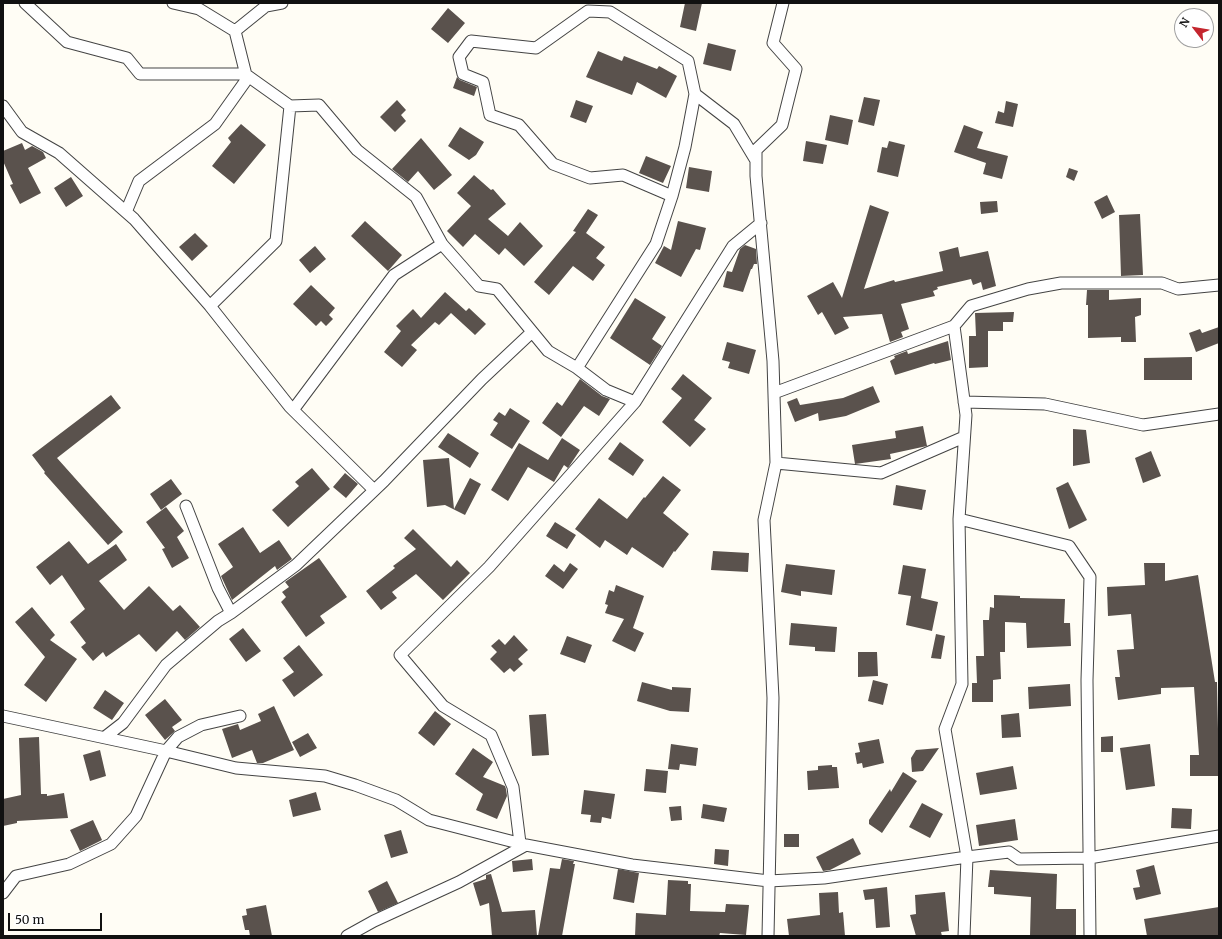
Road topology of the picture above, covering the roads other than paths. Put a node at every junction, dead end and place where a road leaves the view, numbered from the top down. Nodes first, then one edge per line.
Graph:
1 (25, 3) edge
2 (173, 3) edge
3 (282, 3) edge
4 (783, 3) edge
5 (234, 31) junction
6 (245, 74) junction
7 (695, 94) junction
8 (3, 106) edge
9 (290, 106) junction
10 (756, 160) junction
11 (672, 196) junction
12 (126, 212) junction
13 (761, 223) junction
14 (442, 244) junction
15 (1219, 285) edge
16 (210, 306) junction
17 (954, 326) junction
18 (532, 332) junction
19 (577, 368) junction
20 (774, 393) junction
21 (635, 402) junction
22 (964, 402) junction
23 (293, 410) junction
24 (1219, 414) edge
25 (964, 437) junction
26 (776, 463) junction
27 (374, 490) junction
28 (186, 506) dead end
29 (959, 519) junction
30 (231, 613) junction
31 (3, 716) edge
32 (240, 716) dead end
33 (105, 737) junction
34 (166, 751) junction
35 (1219, 836) edge
36 (523, 844) junction
37 (967, 856) junction
38 (1089, 858) junction
39 (769, 881) junction
40 (3, 893) edge
41 (347, 936) edge
42 (768, 936) edge
43 (964, 936) edge
44 (1090, 936) edge

1 - 6 street
2 - 5 street
3 - 5 street
4 - 10 street
5 - 6 street
6 - 9 street
6 - 12 street
7 - 10 street
7 - 11 street
7 - 11 street
8 - 12 street
9 - 14 street
9 - 16 street
10 - 13 street
11 - 19 street
12 - 16 street
13 - 20 street
13 - 21 street
14 - 18 street
14 - 23 street
15 - 17 street
16 - 23 street
17 - 20 street
17 - 22 street
18 - 19 street
18 - 27 street
19 - 21 street
20 - 26 street
21 - 36 street
22 - 24 street
22 - 25 street
23 - 27 street
25 - 26 street
25 - 29 street
26 - 39 street
27 - 30 street
28 - 30 street
29 - 37 street
29 - 38 street
30 - 33 street
31 - 33 street
32 - 34 street
33 - 34 street
34 - 36 street
34 - 40 street
35 - 38 street
36 - 39 street
36 - 41 street
37 - 38 street
37 - 39 street
37 - 43 street
38 - 44 street
39 - 42 street

